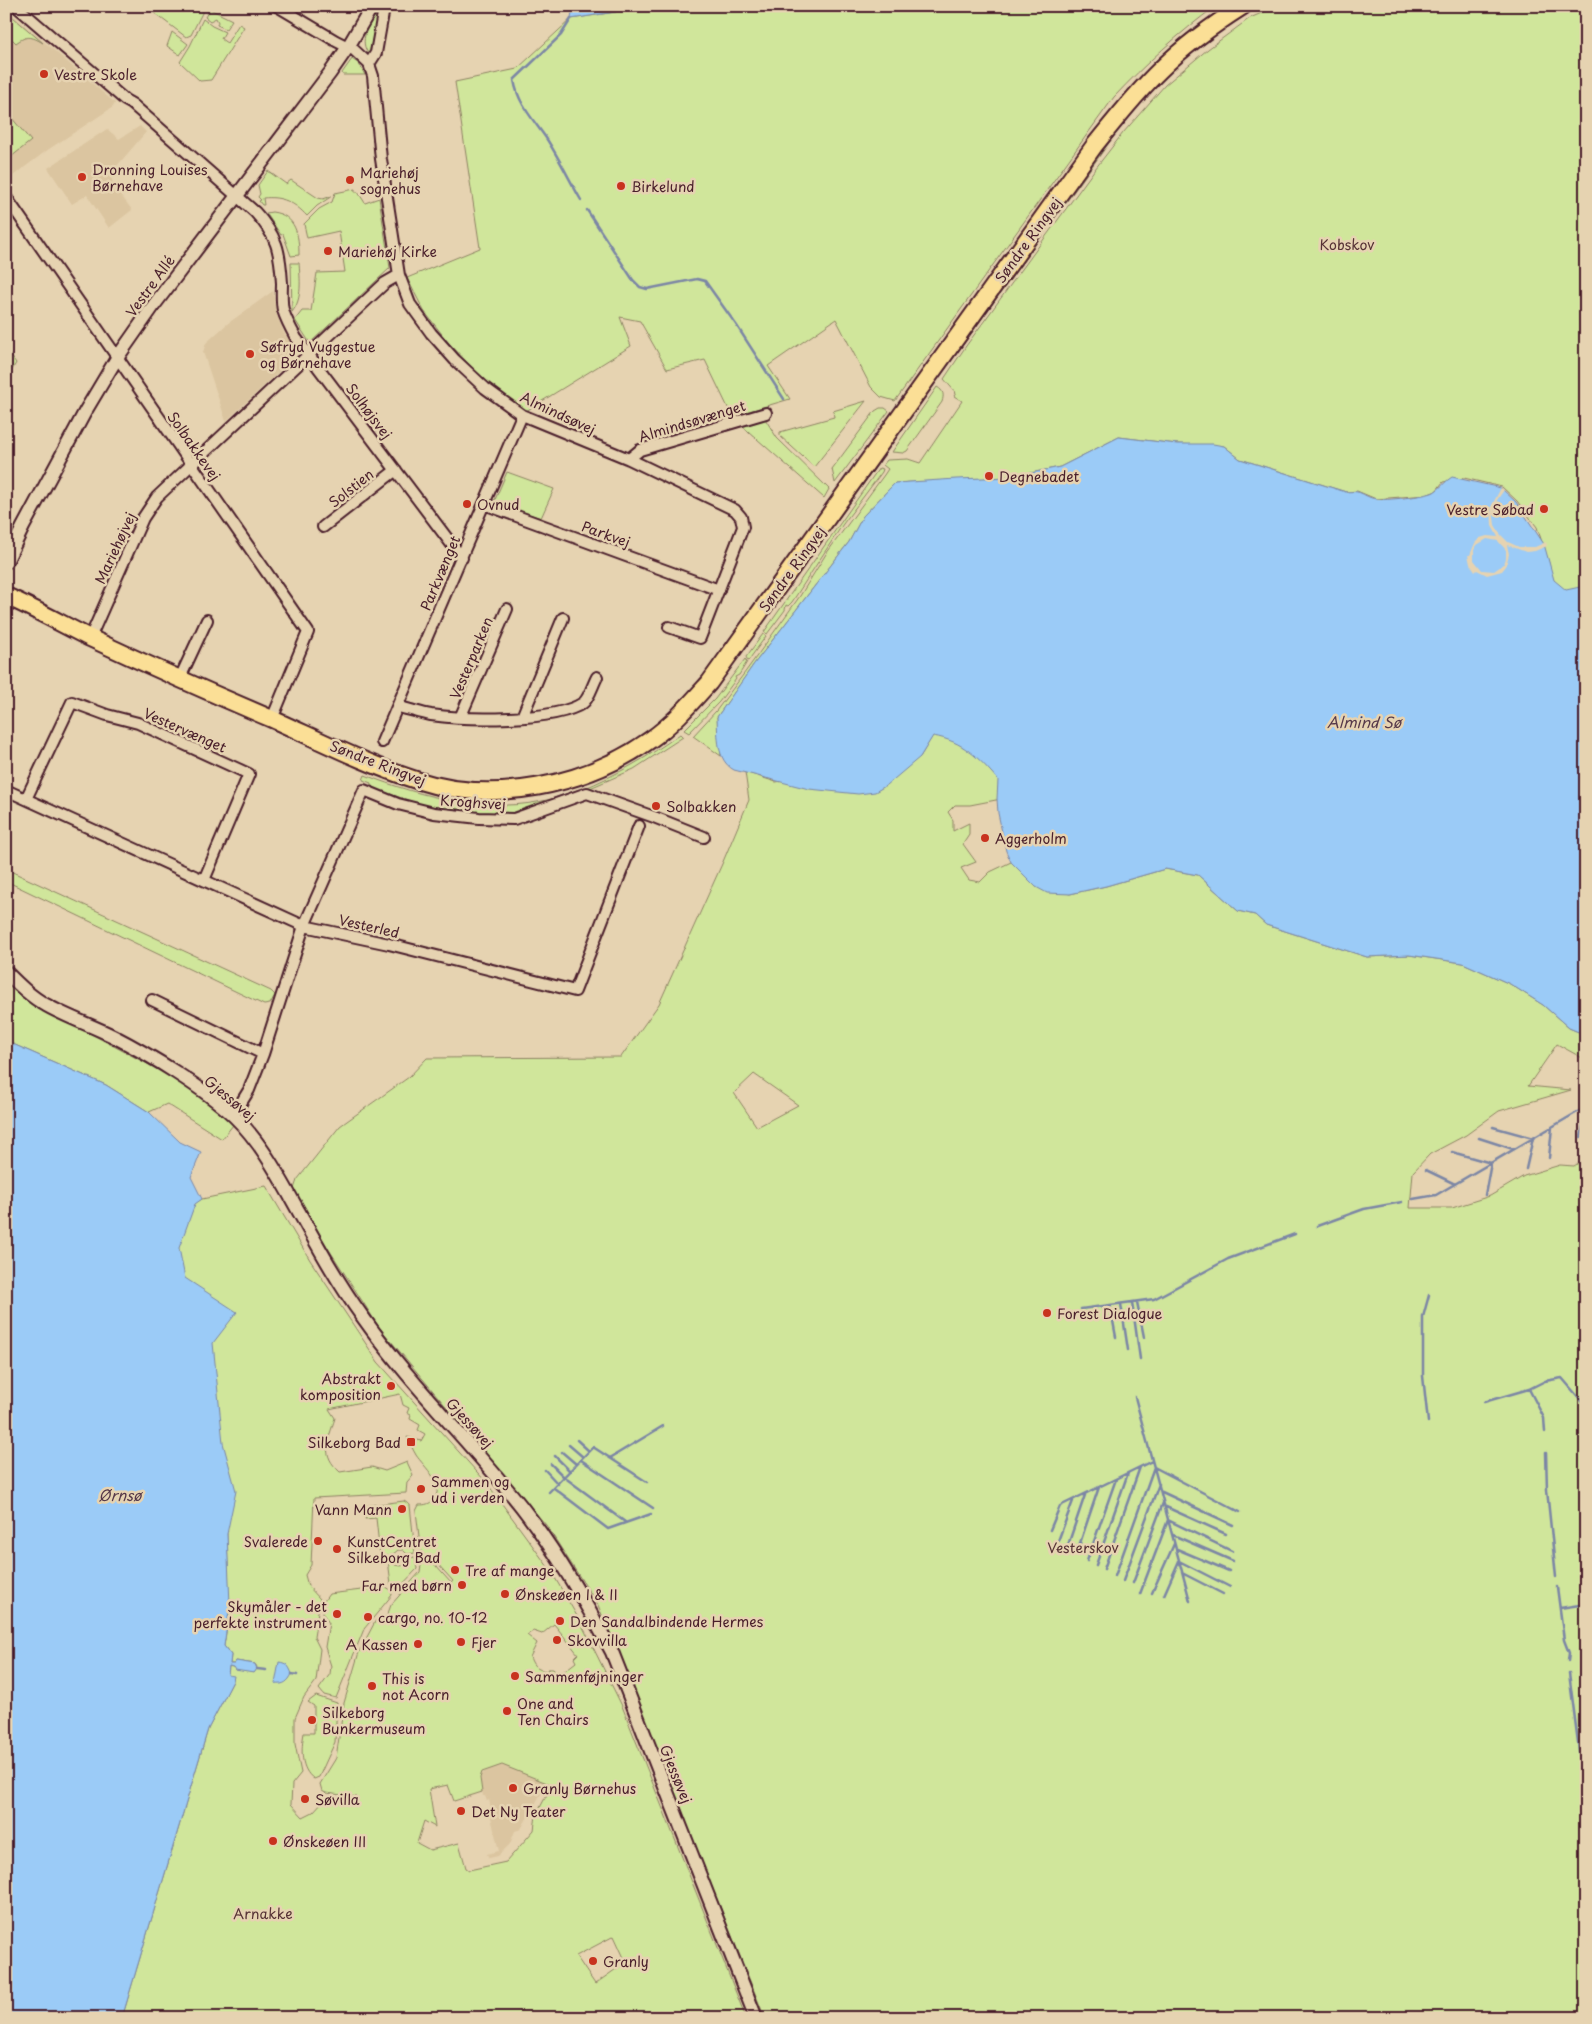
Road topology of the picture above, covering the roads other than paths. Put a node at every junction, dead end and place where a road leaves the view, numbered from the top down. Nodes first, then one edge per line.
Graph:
1 (16, 6) edge
2 (277, 6) edge
3 (1243, 6) edge
4 (378, 7) edge
5 (348, 47) junction
6 (369, 64) junction
7 (236, 196) junction
8 (6, 197) edge
9 (399, 275) junction
10 (309, 354) junction
11 (117, 358) junction
12 (766, 412) dead end
13 (522, 415) junction
14 (628, 459) junction
15 (190, 464) junction
16 (396, 470) junction
17 (484, 504) junction
18 (323, 527) dead end
19 (462, 558) junction
20 (6, 562) edge
21 (719, 590) junction
22 (6, 596) edge
23 (508, 608) dead end
24 (562, 618) dead end
25 (207, 620) dead end
26 (670, 627) dead end
27 (90, 638) junction
28 (597, 677) dead end
29 (180, 678) junction
30 (398, 707) junction
31 (522, 717) junction
32 (460, 718) junction
33 (272, 720) junction
34 (382, 742) dead end
35 (6, 790) edge
36 (26, 799) junction
37 (639, 826) dead end
38 (704, 837) dead end
39 (204, 880) junction
40 (304, 926) junction
41 (6, 972) edge
42 (152, 1000) dead end
43 (263, 1054) junction
44 (233, 1116) junction
45 (756, 2018) edge

1 - 7 street, Solhøjsvej
2 - 5 street
3 - 33 main road, Søndre Ringvej
4 - 5 street, Vestre Allé
4 - 6 street
5 - 6 street
5 - 7 street, Vestre Allé
6 - 9 street, Almindsøvej
7 - 10 street, Solhøjsvej
7 - 11 street, Vestre Allé
8 - 11 street, Solbakkevej
9 - 10 street, Mariehøjvej
9 - 13 street, Almindsøvej
10 - 15 street, Mariehøjvej
10 - 16 street, Solhøjsvej
11 - 15 street, Solbakkevej
11 - 20 street, Vestre Allé
12 - 14 street, Almindsøvænget
13 - 14 street, Almindsøvej
13 - 17 street, Parkvænget
14 - 21 street, Almindsøvej
15 - 27 street, Mariehøjvej
15 - 33 street, Solbakkevej
16 - 18 street, Solstien
16 - 19 street, Solhøjsvej
17 - 19 street, Parkvænget
17 - 21 street, Parkvej
19 - 30 street, Parkvænget
21 - 26 street, Almindsøvej
22 - 27 main road, Søndre Ringvej
23 - 32 street, Vesterparken
24 - 31 street
25 - 29 street
27 - 29 main road, Søndre Ringvej
28 - 31 street, Vesterparken
29 - 33 main road, Søndre Ringvej
30 - 32 street, Vesterparken
30 - 34 street, Parkvænget
31 - 32 street, Vesterparken
35 - 36 street, Vesterled
36 - 39 street, Vesterled
36 - 39 street, Vestervænget
37 - 40 street, Vesterled
38 - 40 street, Kroghsvej
39 - 40 street, Vesterled
40 - 43 street, Kroghsvej
41 - 44 street, Gjessøvej
42 - 43 street
43 - 44 street, Kroghsvej
44 - 45 street, Gjessøvej

